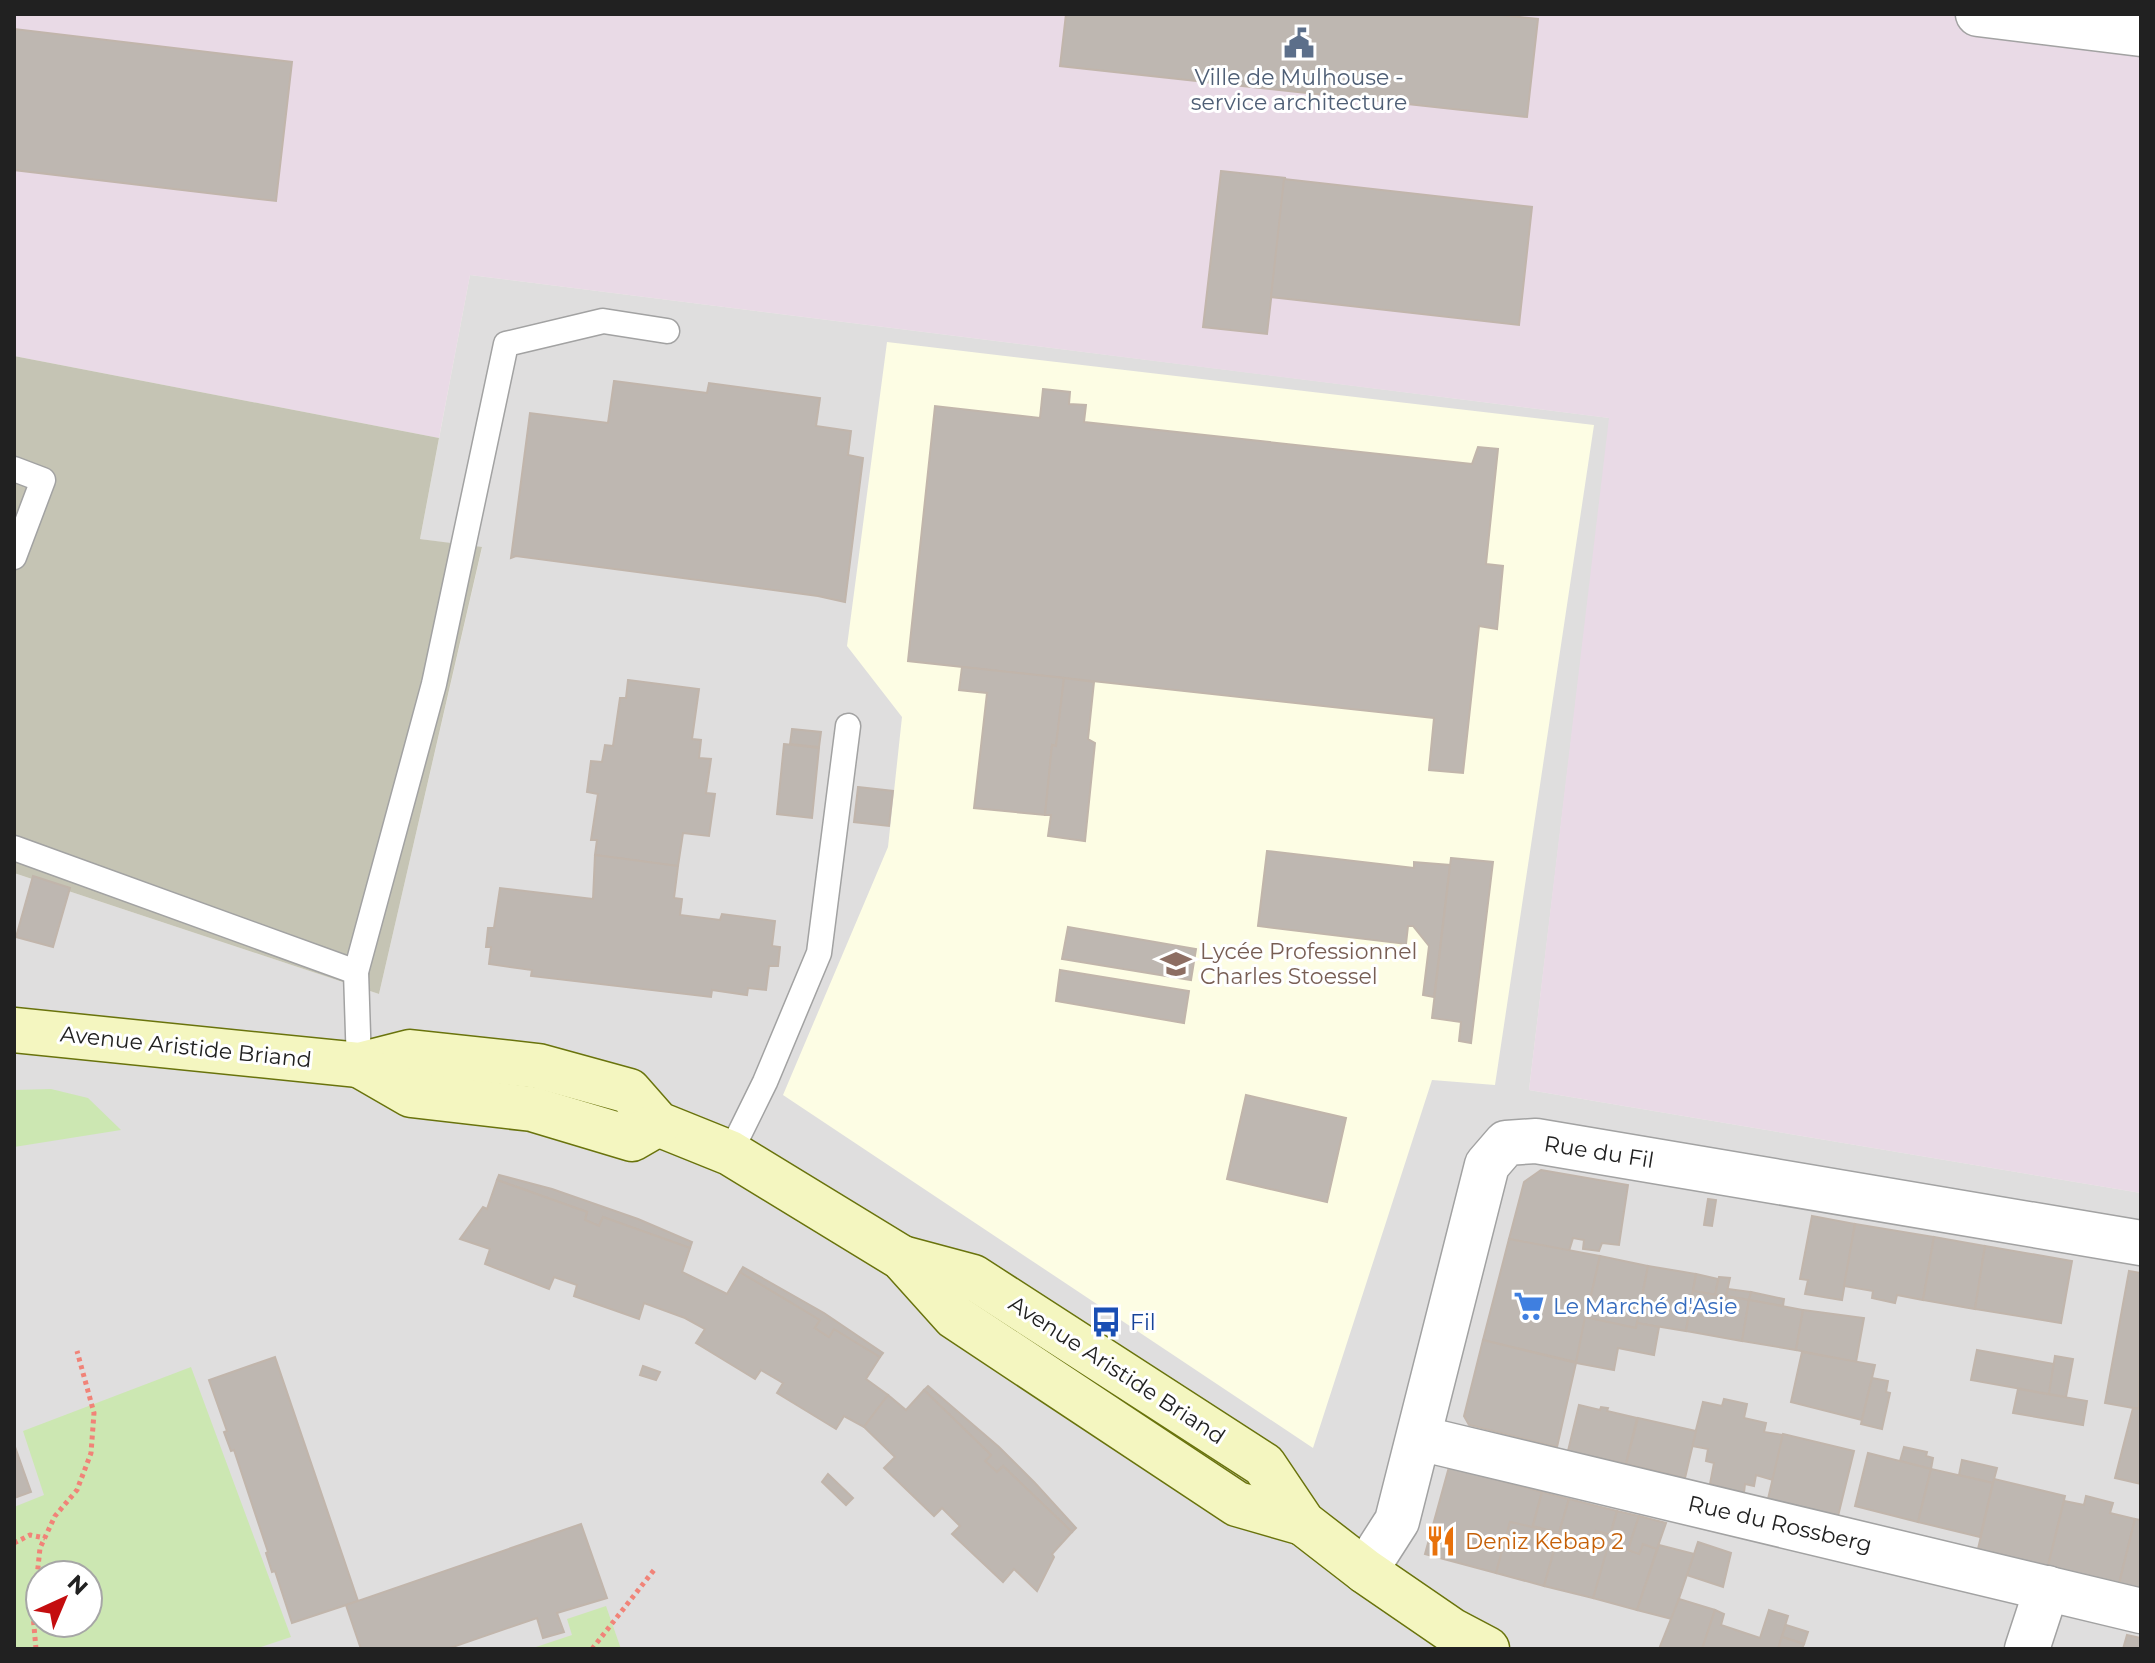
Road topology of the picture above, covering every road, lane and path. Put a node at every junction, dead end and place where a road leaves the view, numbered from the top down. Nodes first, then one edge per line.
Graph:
1 (1978, 14) edge
2 (2141, 34) edge
3 (667, 331) dead end
4 (14, 469) edge
5 (14, 557) edge
6 (848, 726) dead end
7 (14, 848) edge
8 (356, 972) junction
9 (14, 1030) edge
10 (359, 1065) junction
11 (730, 1153) junction
12 (2141, 1243) edge
13 (77, 1351) dead end
14 (1419, 1438) junction
15 (45, 1538) junction
16 (14, 1543) edge
17 (654, 1570) dead end
18 (1365, 1571) junction
19 (2047, 1588) junction
20 (2141, 1611) edge
21 (1460, 1643) edge
22 (36, 1649) edge
23 (592, 1649) edge
24 (2027, 1649) edge

1 - 2 street
3 - 8 lane
4 - 5 lane
6 - 11 lane
7 - 8 lane
8 - 10 lane
9 - 10 main road, Avenue Aristide Briand
10 - 11 main road, Avenue Aristide Briand
11 - 18 main road, Avenue Aristide Briand
12 - 14 street, Rue du Fil
13 - 15 path
14 - 18 street, Rue du Fil
14 - 19 street, Rue du Rossberg
15 - 16 path
15 - 22 path
17 - 23 path
18 - 21 main road, Avenue Aristide Briand
19 - 20 street, Rue du Rossberg
19 - 24 street

